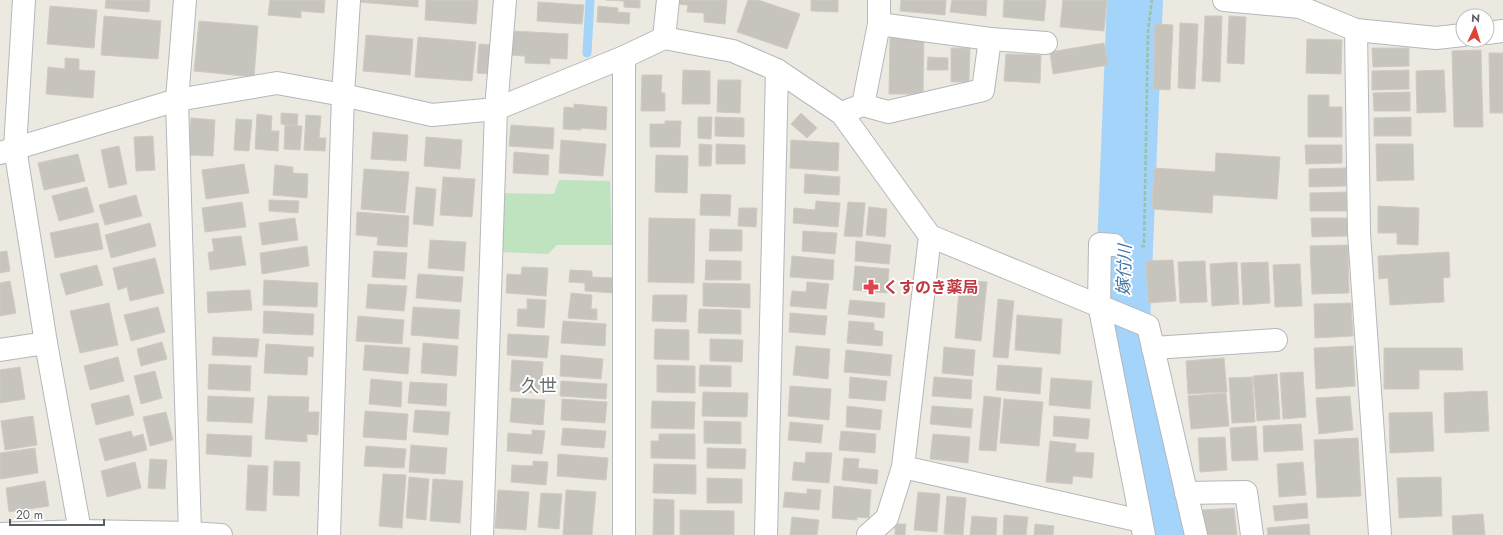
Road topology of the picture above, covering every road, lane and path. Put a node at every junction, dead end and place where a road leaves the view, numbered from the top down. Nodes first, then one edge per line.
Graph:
1 (24, 0) edge
2 (186, 0) edge
3 (349, 0) edge
4 (504, 0) edge
5 (668, 0) edge
6 (879, 0) edge
7 (1152, 0) edge
8 (1224, 0) edge
9 (879, 24) junction
10 (1356, 30) junction
11 (1455, 36) edge
12 (664, 38) junction
13 (990, 39) junction
14 (1046, 43) dead end
15 (624, 57) junction
16 (777, 70) junction
17 (343, 95) junction
18 (177, 100) junction
19 (863, 105) junction
20 (496, 109) junction
21 (842, 114) junction
22 (7, 151) edge
23 (930, 236) junction
24 (1114, 245) dead end
25 (1144, 246) dead end
26 (1099, 304) junction
27 (1276, 340) dead end
28 (46, 343) junction
29 (1153, 348) junction
30 (0, 350) edge
31 (903, 467) junction
32 (1186, 493) junction
33 (1142, 528) edge
34 (80, 533) edge
35 (190, 533) junction
36 (0, 534) edge
37 (222, 535) edge
38 (329, 535) edge
39 (482, 535) edge
40 (624, 535) edge
41 (766, 535) edge
42 (868, 535) edge
43 (1196, 535) edge
44 (1252, 535) edge
45 (1380, 535) edge

1 - 22 street
2 - 18 street
3 - 17 street
4 - 20 street
5 - 12 street
6 - 9 street
7 - 25 path
8 - 10 street
9 - 13 street
9 - 19 street
10 - 11 street
10 - 45 street
12 - 15 street
12 - 16 street
13 - 14 street
13 - 19 street
15 - 20 street
15 - 40 street
16 - 21 street
16 - 41 street
17 - 18 street
17 - 20 street
17 - 38 street
18 - 22 street
18 - 35 street
19 - 21 street
20 - 39 street
21 - 23 street
22 - 28 street
23 - 26 street
23 - 31 street
24 - 26 street
26 - 29 street
26 - 33 street
27 - 29 street
28 - 30 street
28 - 34 street
29 - 32 street
31 - 33 street
31 - 42 street
32 - 43 street
32 - 44 street
34 - 35 street
34 - 36 street
35 - 37 street

